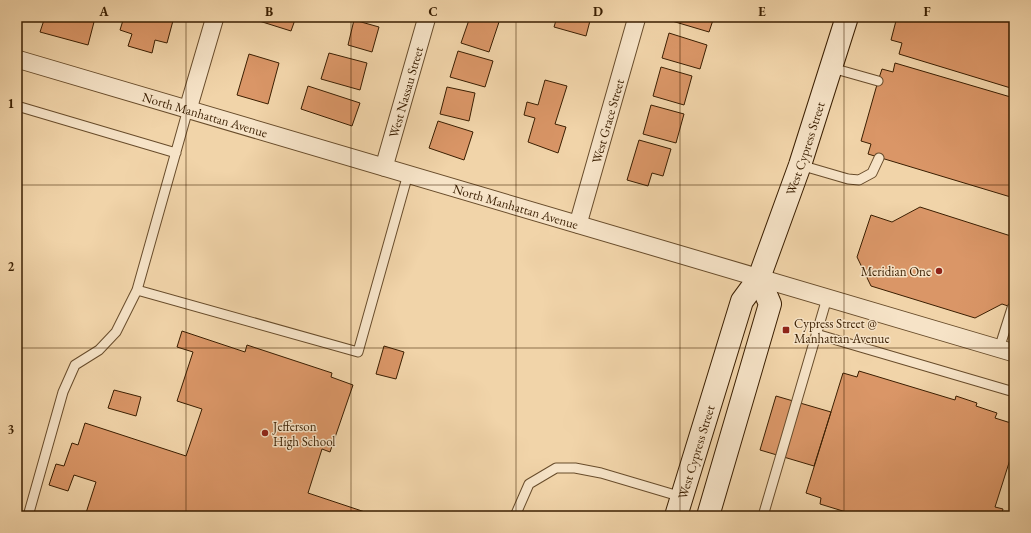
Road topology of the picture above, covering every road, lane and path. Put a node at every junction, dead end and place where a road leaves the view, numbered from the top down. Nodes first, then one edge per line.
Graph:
1 (215, 17) edge
2 (427, 17) edge
3 (637, 17) edge
4 (847, 17) edge
5 (17, 59) edge
6 (832, 68) junction
7 (878, 81) dead end
8 (17, 106) edge
9 (188, 109) junction
10 (176, 153) junction
11 (879, 158) dead end
12 (800, 165) junction
13 (384, 167) junction
14 (408, 174) junction
15 (578, 224) junction
16 (759, 278) junction
17 (137, 290) junction
18 (827, 298) junction
19 (1012, 308) dead end
20 (816, 334) junction
21 (1007, 351) edge
22 (1014, 392) edge
23 (679, 506) edge
24 (28, 516) edge
25 (515, 516) edge
26 (693, 516) edge
27 (708, 516) edge
28 (763, 516) edge

1 - 9 street
2 - 13 street, West Nassau Street
3 - 15 street, West Grace Street
4 - 6 street, West Cypress Street
5 - 9 street, North Manhattan Avenue
6 - 7 lane
6 - 12 street, West Cypress Street
8 - 10 lane
9 - 10 lane
9 - 13 street, North Manhattan Avenue
10 - 17 lane
11 - 12 lane
12 - 16 street, West Cypress Street
13 - 14 street, North Manhattan Avenue
14 - 15 street, North Manhattan Avenue
14 - 17 lane
15 - 16 street, North Manhattan Avenue
16 - 18 street, North Manhattan Avenue
16 - 23 street, West Cypress Street
16 - 27 street
17 - 24 lane
18 - 20 lane
18 - 21 street, North Manhattan Avenue
19 - 21 lane
20 - 22 lane
20 - 28 lane
23 - 25 lane
23 - 26 street

